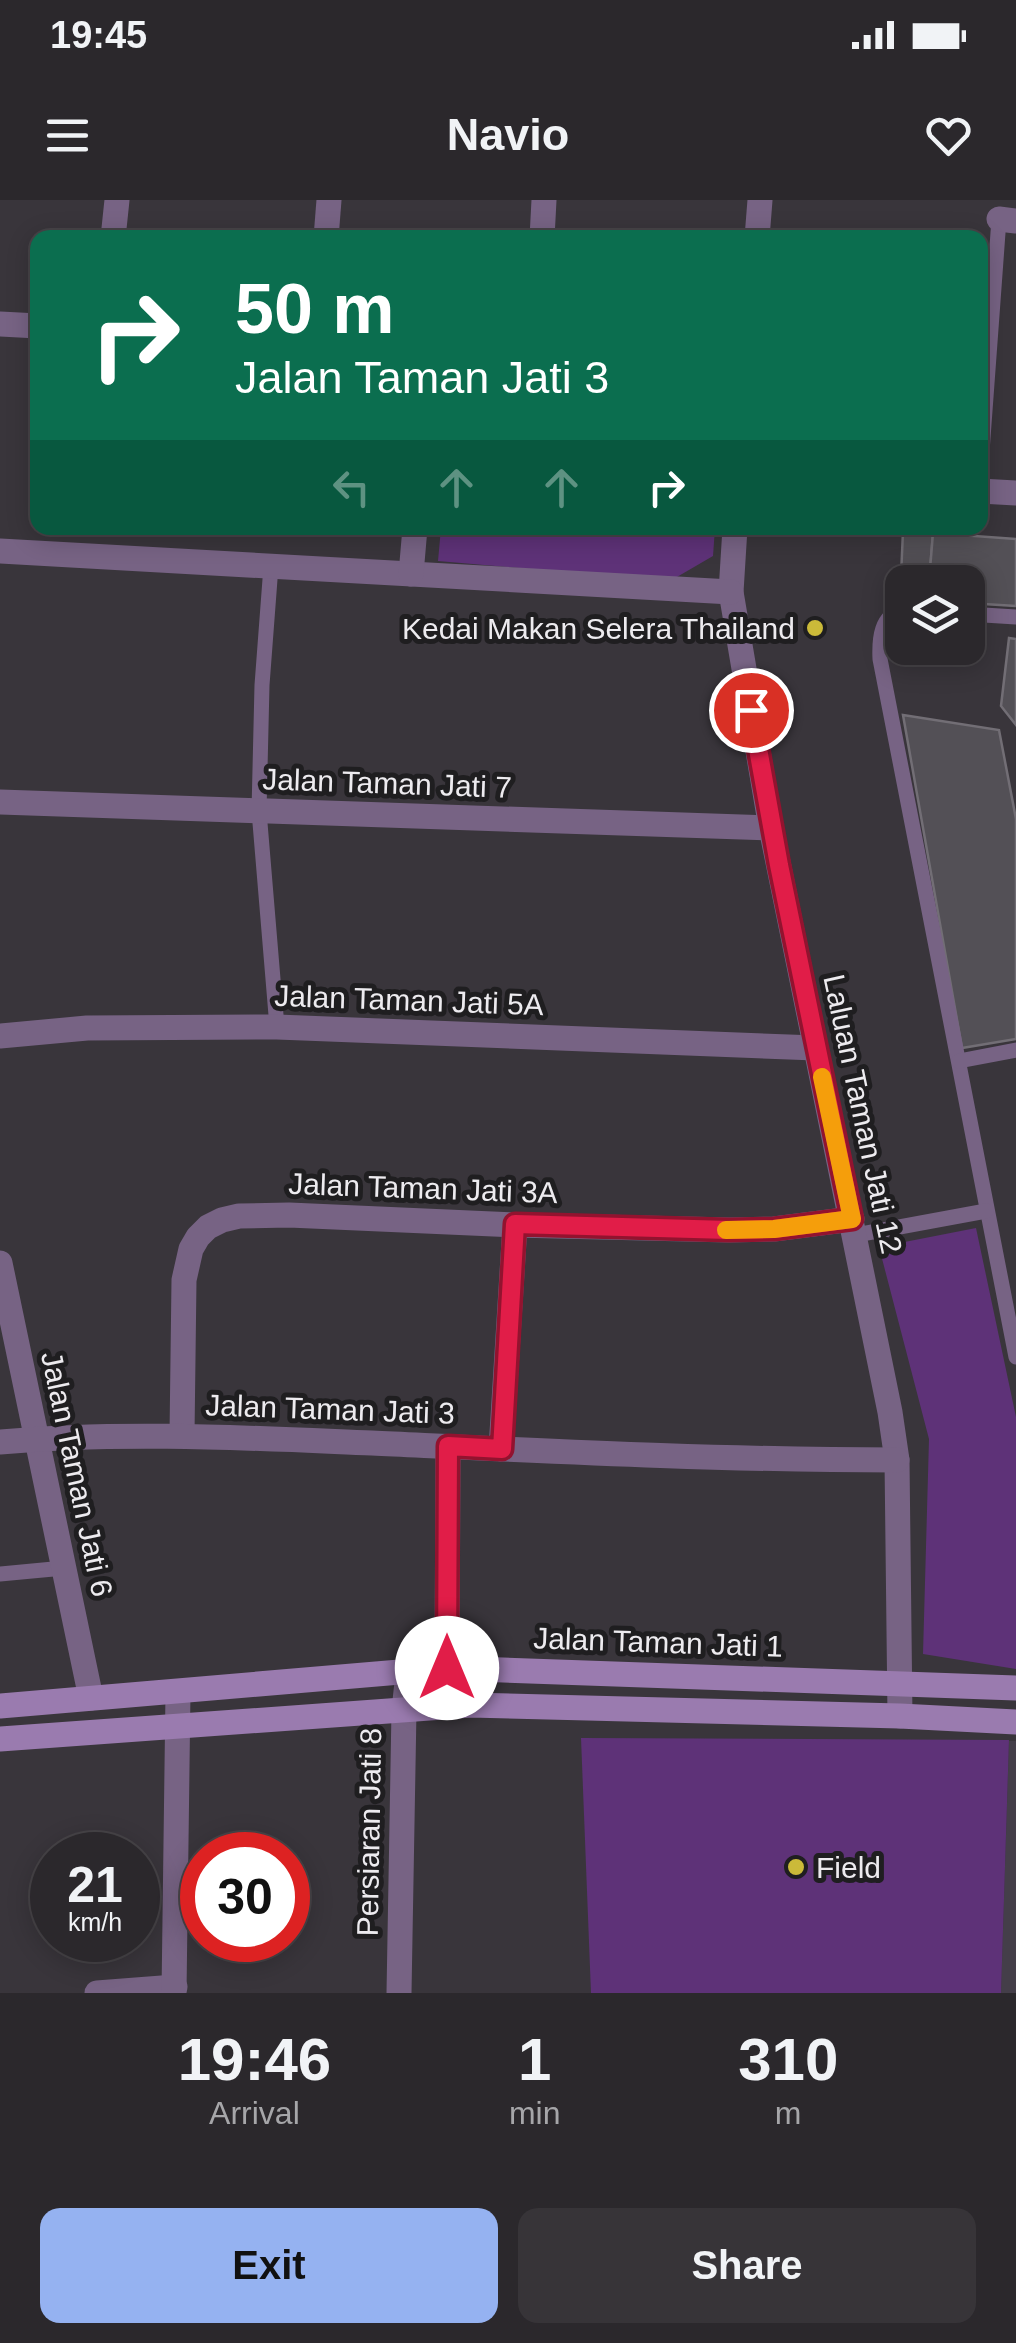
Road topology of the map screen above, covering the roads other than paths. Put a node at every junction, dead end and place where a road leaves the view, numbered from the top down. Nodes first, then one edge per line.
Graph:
1 (117, 200) edge
2 (329, 200) edge
3 (544, 200) edge
4 (760, 200) edge
5 (1007, 220) edge
6 (115, 230) edge
7 (327, 230) edge
8 (542, 230) edge
9 (758, 230) edge
10 (0, 324) edge
11 (30, 326) edge
12 (988, 402) edge
13 (988, 491) edge
14 (1016, 493) edge
15 (414, 535) edge
16 (734, 535) edge
17 (0, 550) edge
18 (270, 566) junction
19 (411, 574) junction
20 (731, 592) junction
21 (985, 615) edge
22 (1016, 617) edge
23 (885, 626) edge
24 (0, 802) edge
25 (258, 811) junction
26 (772, 828) junction
27 (277, 1027) junction
28 (0, 1036) edge
29 (816, 1048) junction
30 (1016, 1050) edge
31 (959, 1061) junction
32 (986, 1211) junction
33 (515, 1224) junction
34 (854, 1227) junction
35 (0, 1263) edge
36 (1016, 1357) edge
37 (182, 1435) junction
38 (37, 1438) junction
39 (0, 1442) edge
40 (448, 1446) junction
41 (502, 1449) junction
42 (896, 1460) junction
43 (64, 1568) junction
44 (0, 1574) edge
45 (447, 1668) junction
46 (408, 1673) junction
47 (900, 1683) junction
48 (1016, 1688) edge
49 (178, 1692) junction
50 (91, 1698) junction
51 (0, 1706) edge
52 (404, 1710) junction
53 (900, 1716) junction
54 (1016, 1722) edge
55 (176, 1725) junction
56 (0, 1739) edge
57 (174, 1990) edge
58 (96, 1993) edge
59 (399, 1993) edge

1 - 6 street
2 - 7 street
3 - 8 street
4 - 9 street
5 - 12 lane
10 - 11 street
13 - 14 street
15 - 19 street
16 - 20 street, Laluan Taman Jati 12
17 - 18 street
18 - 19 street
18 - 25 lane
19 - 20 street
20 - 26 street, Laluan Taman Jati 12
21 - 22 lane
23 - 31 lane
24 - 25 street, Jalan Taman Jati 7
25 - 26 street, Jalan Taman Jati 7
25 - 27 lane
26 - 29 street, Laluan Taman Jati 12
27 - 28 street, Jalan Taman Jati 5A
27 - 29 street, Jalan Taman Jati 5A
29 - 34 street, Laluan Taman Jati 12
30 - 31 lane
31 - 32 lane
32 - 34 lane, Jalan Taman Jati 3A
32 - 36 lane
33 - 34 street, Jalan Taman Jati 3A
33 - 37 street, Jalan Taman Jati 3A
33 - 41 street
34 - 42 street, Laluan Taman Jati 12
35 - 38 street, Jalan Taman Jati 6
37 - 38 street, Jalan Taman Jati 3
37 - 40 street, Jalan Taman Jati 3
38 - 39 street, Jalan Taman Jati 3
38 - 43 street, Jalan Taman Jati 6
40 - 41 street, Jalan Taman Jati 3
40 - 45 street
41 - 42 street, Jalan Taman Jati 3
42 - 47 street, Laluan Taman Jati 12
43 - 44 lane
43 - 50 street, Jalan Taman Jati 6
45 - 46 street, Jalan Taman Jati 1
45 - 47 street, Jalan Taman Jati 1
46 - 49 street, Jalan Taman Jati 1
46 - 52 street, Persiaran Jati 8
47 - 48 street, Jalan Taman Jati 1
47 - 53 street, Laluan Taman Jati 12
49 - 50 street, Jalan Taman Jati 1
49 - 55 street
50 - 51 street, Jalan Taman Jati 1
52 - 53 street
52 - 55 street
52 - 59 street, Persiaran Jati 8
53 - 54 street
55 - 56 street
55 - 57 street
57 - 58 street

